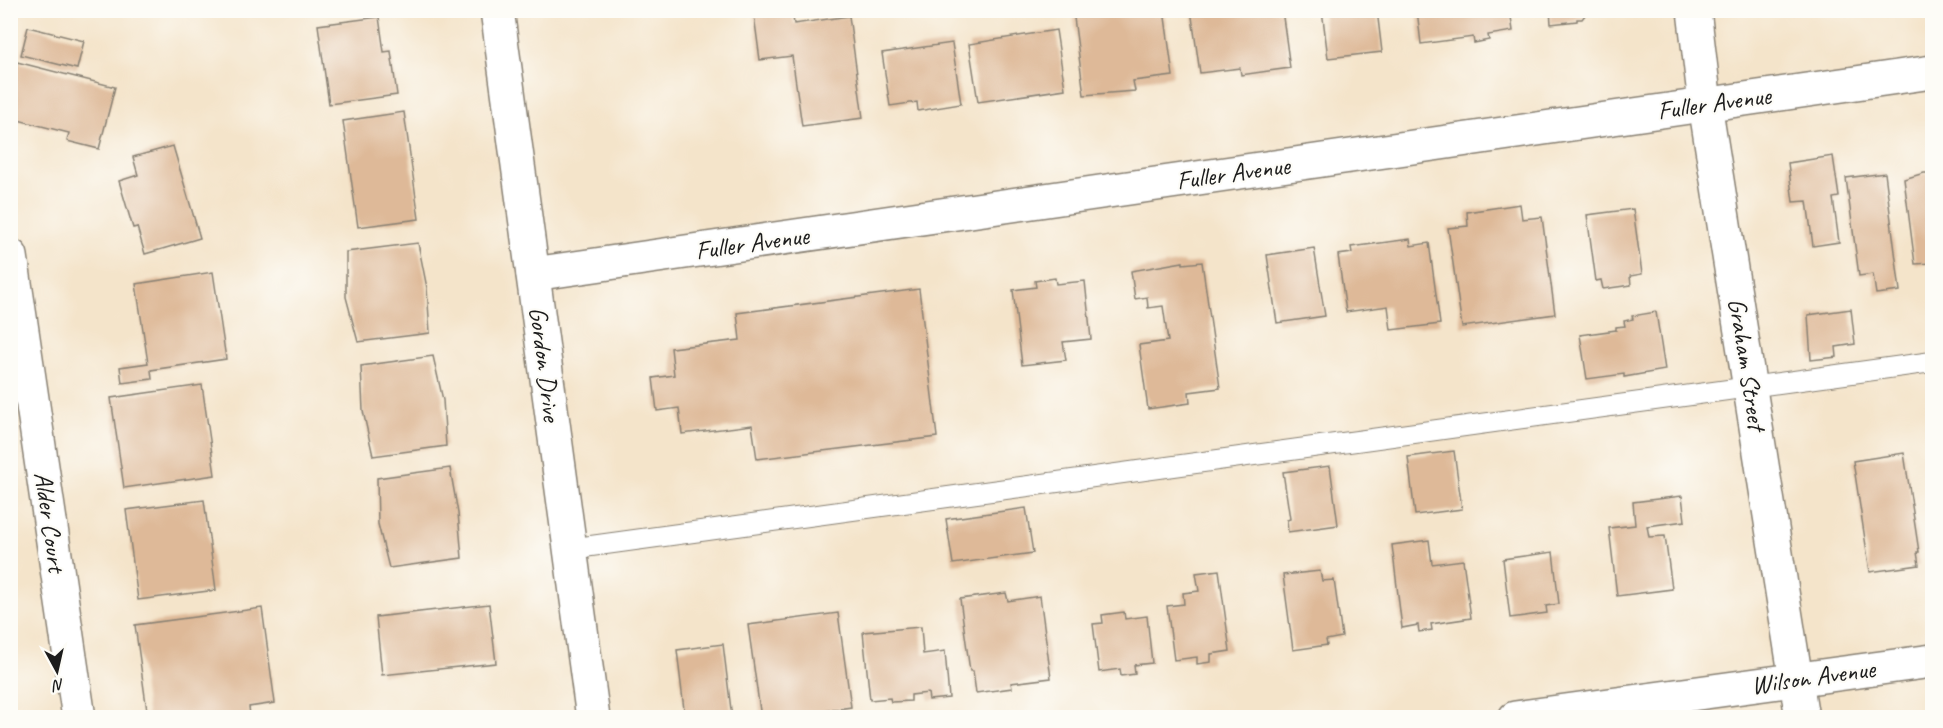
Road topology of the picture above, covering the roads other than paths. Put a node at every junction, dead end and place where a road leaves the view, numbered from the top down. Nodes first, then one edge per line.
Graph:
1 (497, 10) edge
2 (1694, 10) edge
3 (1932, 72) edge
4 (1705, 104) junction
5 (11, 256) edge
6 (533, 274) junction
7 (1932, 362) edge
8 (1750, 387) junction
9 (569, 549) junction
10 (1932, 661) edge
11 (1797, 680) junction
12 (79, 717) edge
13 (593, 717) edge
14 (1515, 717) edge
15 (1802, 717) edge

1 - 6 street, Gordon Drive
2 - 4 street, Graham Street
3 - 4 street, Fuller Avenue
4 - 6 street, Fuller Avenue
4 - 8 street, Graham Street
5 - 12 street, Alder Court
6 - 9 street, Gordon Drive
7 - 8 lane
8 - 9 lane
8 - 11 street, Graham Street
9 - 13 street, Gordon Drive
10 - 11 street, Wilson Avenue
11 - 14 street, Wilson Avenue
11 - 15 street, Graham Street

